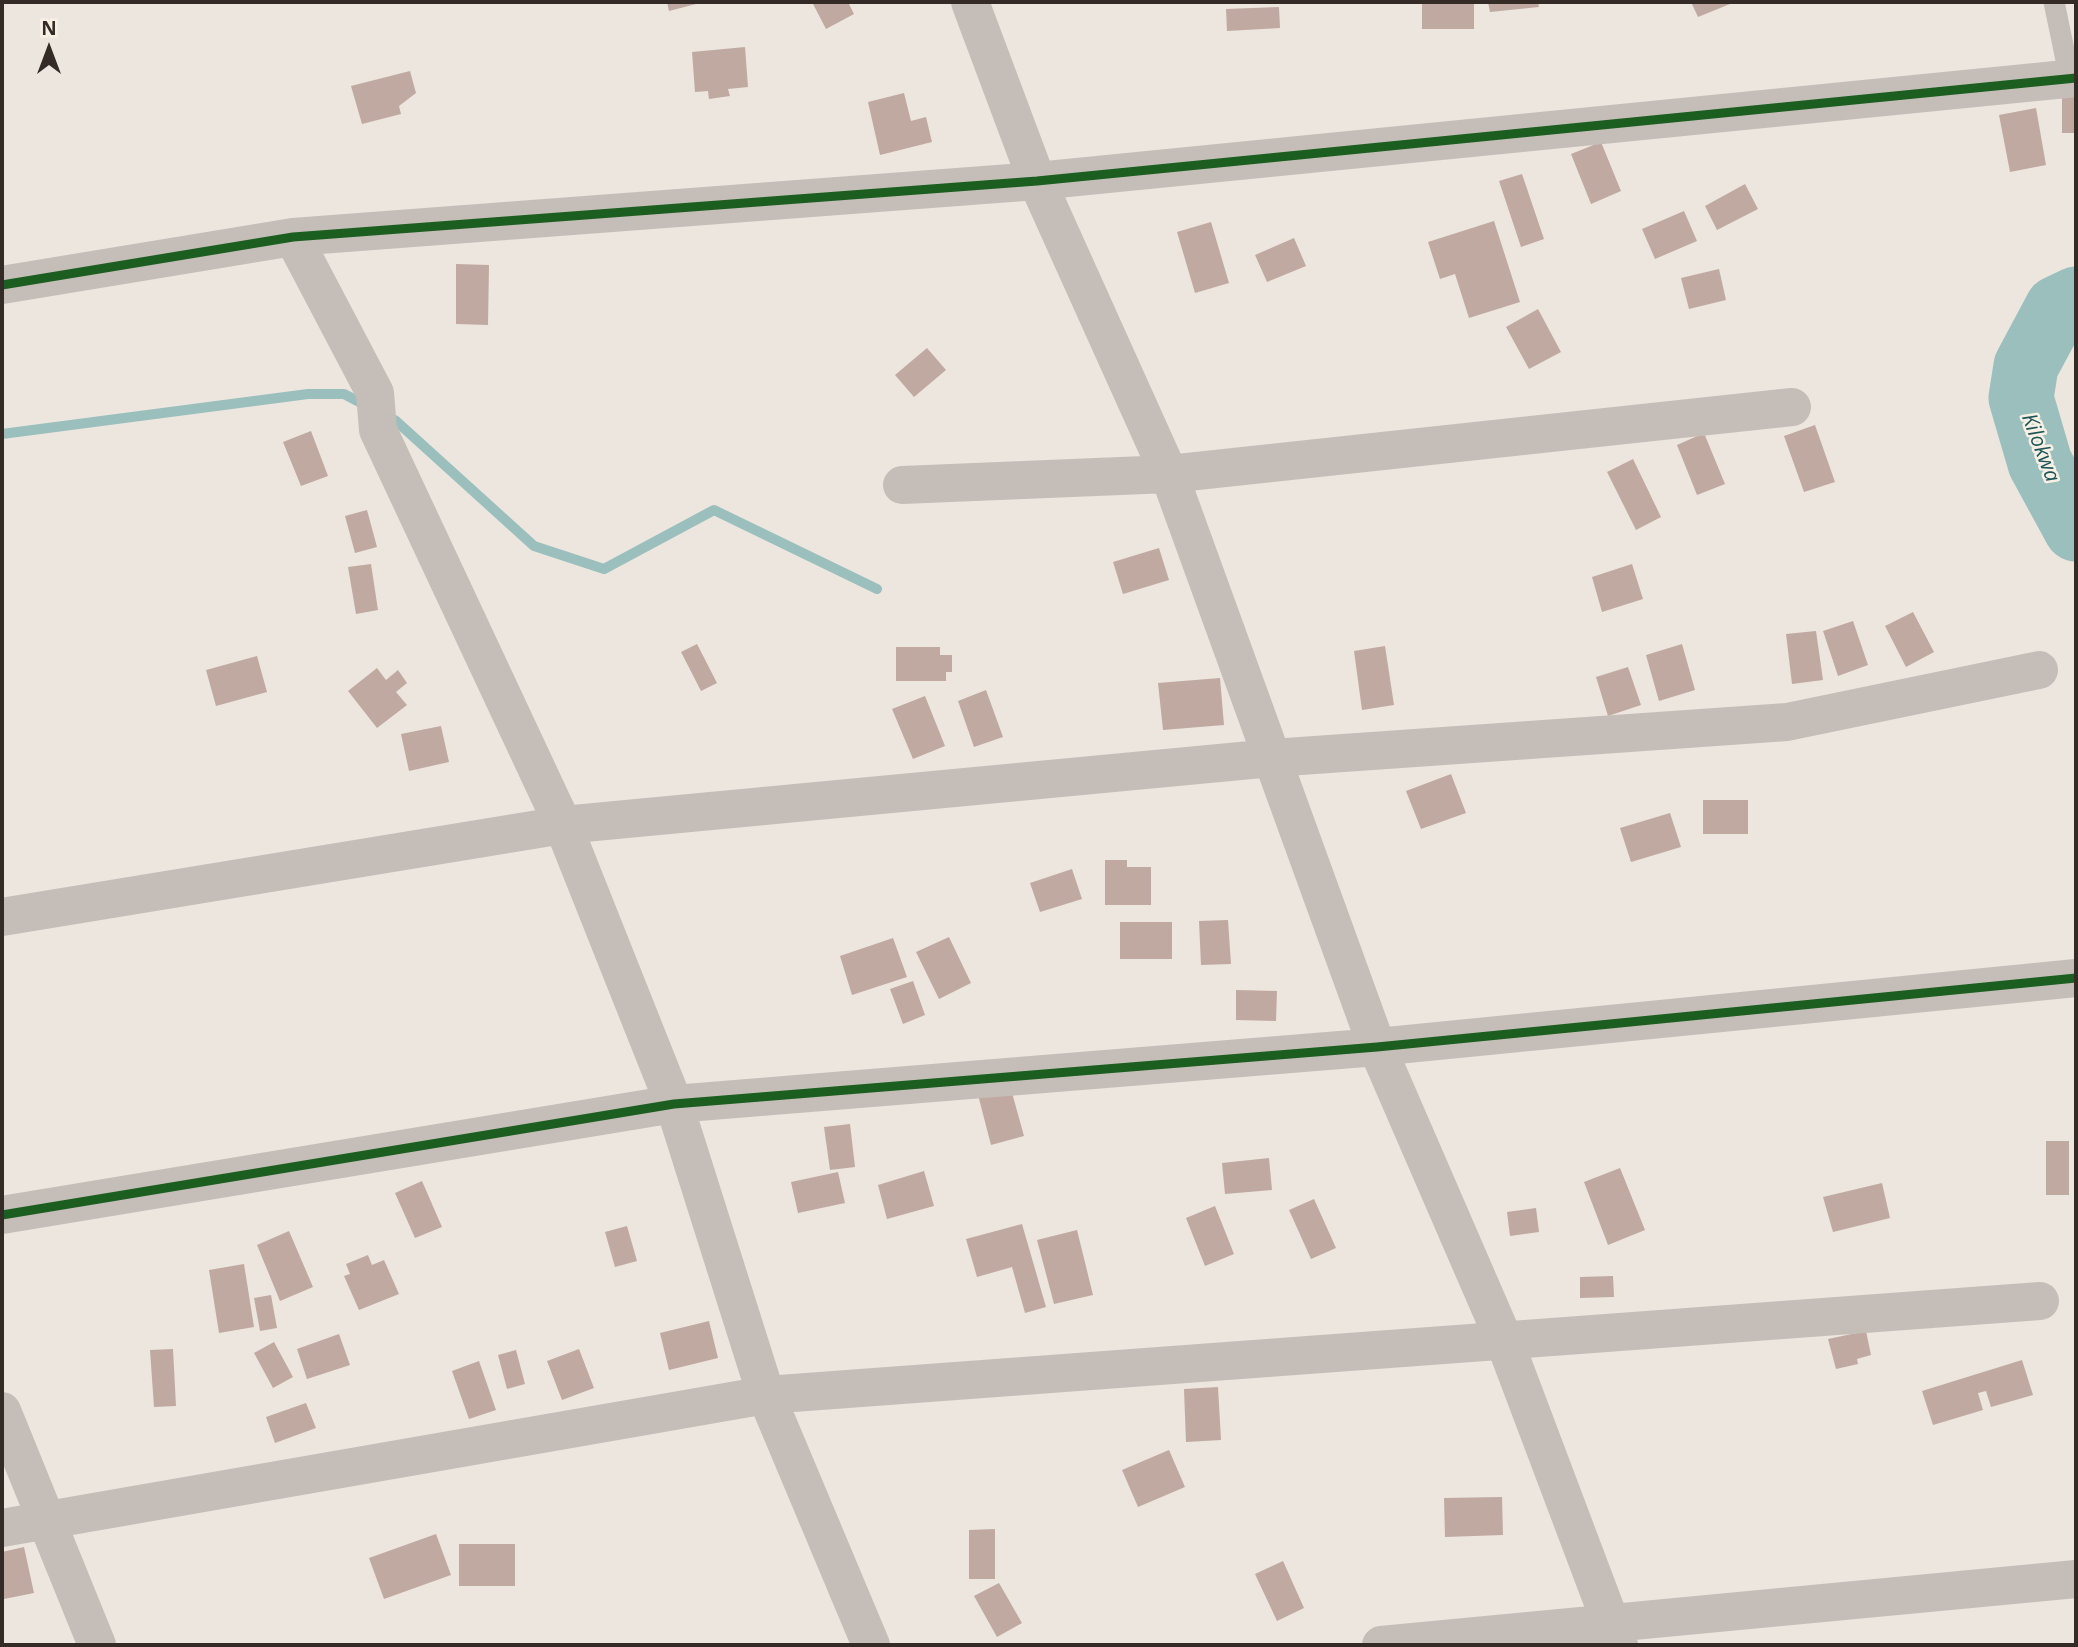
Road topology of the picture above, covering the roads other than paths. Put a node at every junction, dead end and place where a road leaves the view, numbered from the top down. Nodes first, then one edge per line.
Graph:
1 (970, 2) edge
2 (2054, 2) edge
3 (2073, 79) edge
4 (1037, 181) junction
5 (293, 237) junction
6 (2, 285) edge
7 (1792, 407) dead end
8 (1169, 474) junction
9 (902, 485) dead end
10 (2039, 670) dead end
11 (1272, 758) junction
12 (563, 825) junction
13 (2, 917) edge
14 (2076, 978) edge
15 (1377, 1046) junction
16 (674, 1104) junction
17 (2, 1215) edge
18 (2040, 1301) dead end
19 (1504, 1340) junction
20 (766, 1395) junction
21 (2, 1412) edge
22 (46, 1520) junction
23 (2, 1528) edge
24 (2076, 1579) edge
25 (1615, 1635) edge
26 (97, 1645) edge
27 (871, 1645) edge
28 (1381, 1645) edge

1 - 4 street
2 - 3 lane
3 - 4 street
4 - 5 street
4 - 8 street
5 - 6 street
5 - 12 street
7 - 8 street
8 - 9 street
8 - 11 street
10 - 11 street
11 - 12 street
11 - 15 street
12 - 13 street
12 - 16 street
14 - 15 street
15 - 16 street
15 - 19 street
16 - 17 street
16 - 20 street
18 - 19 street
19 - 20 street
19 - 25 street
20 - 22 street
20 - 27 street
21 - 22 street
22 - 23 street
22 - 26 street
24 - 25 street
25 - 28 street

